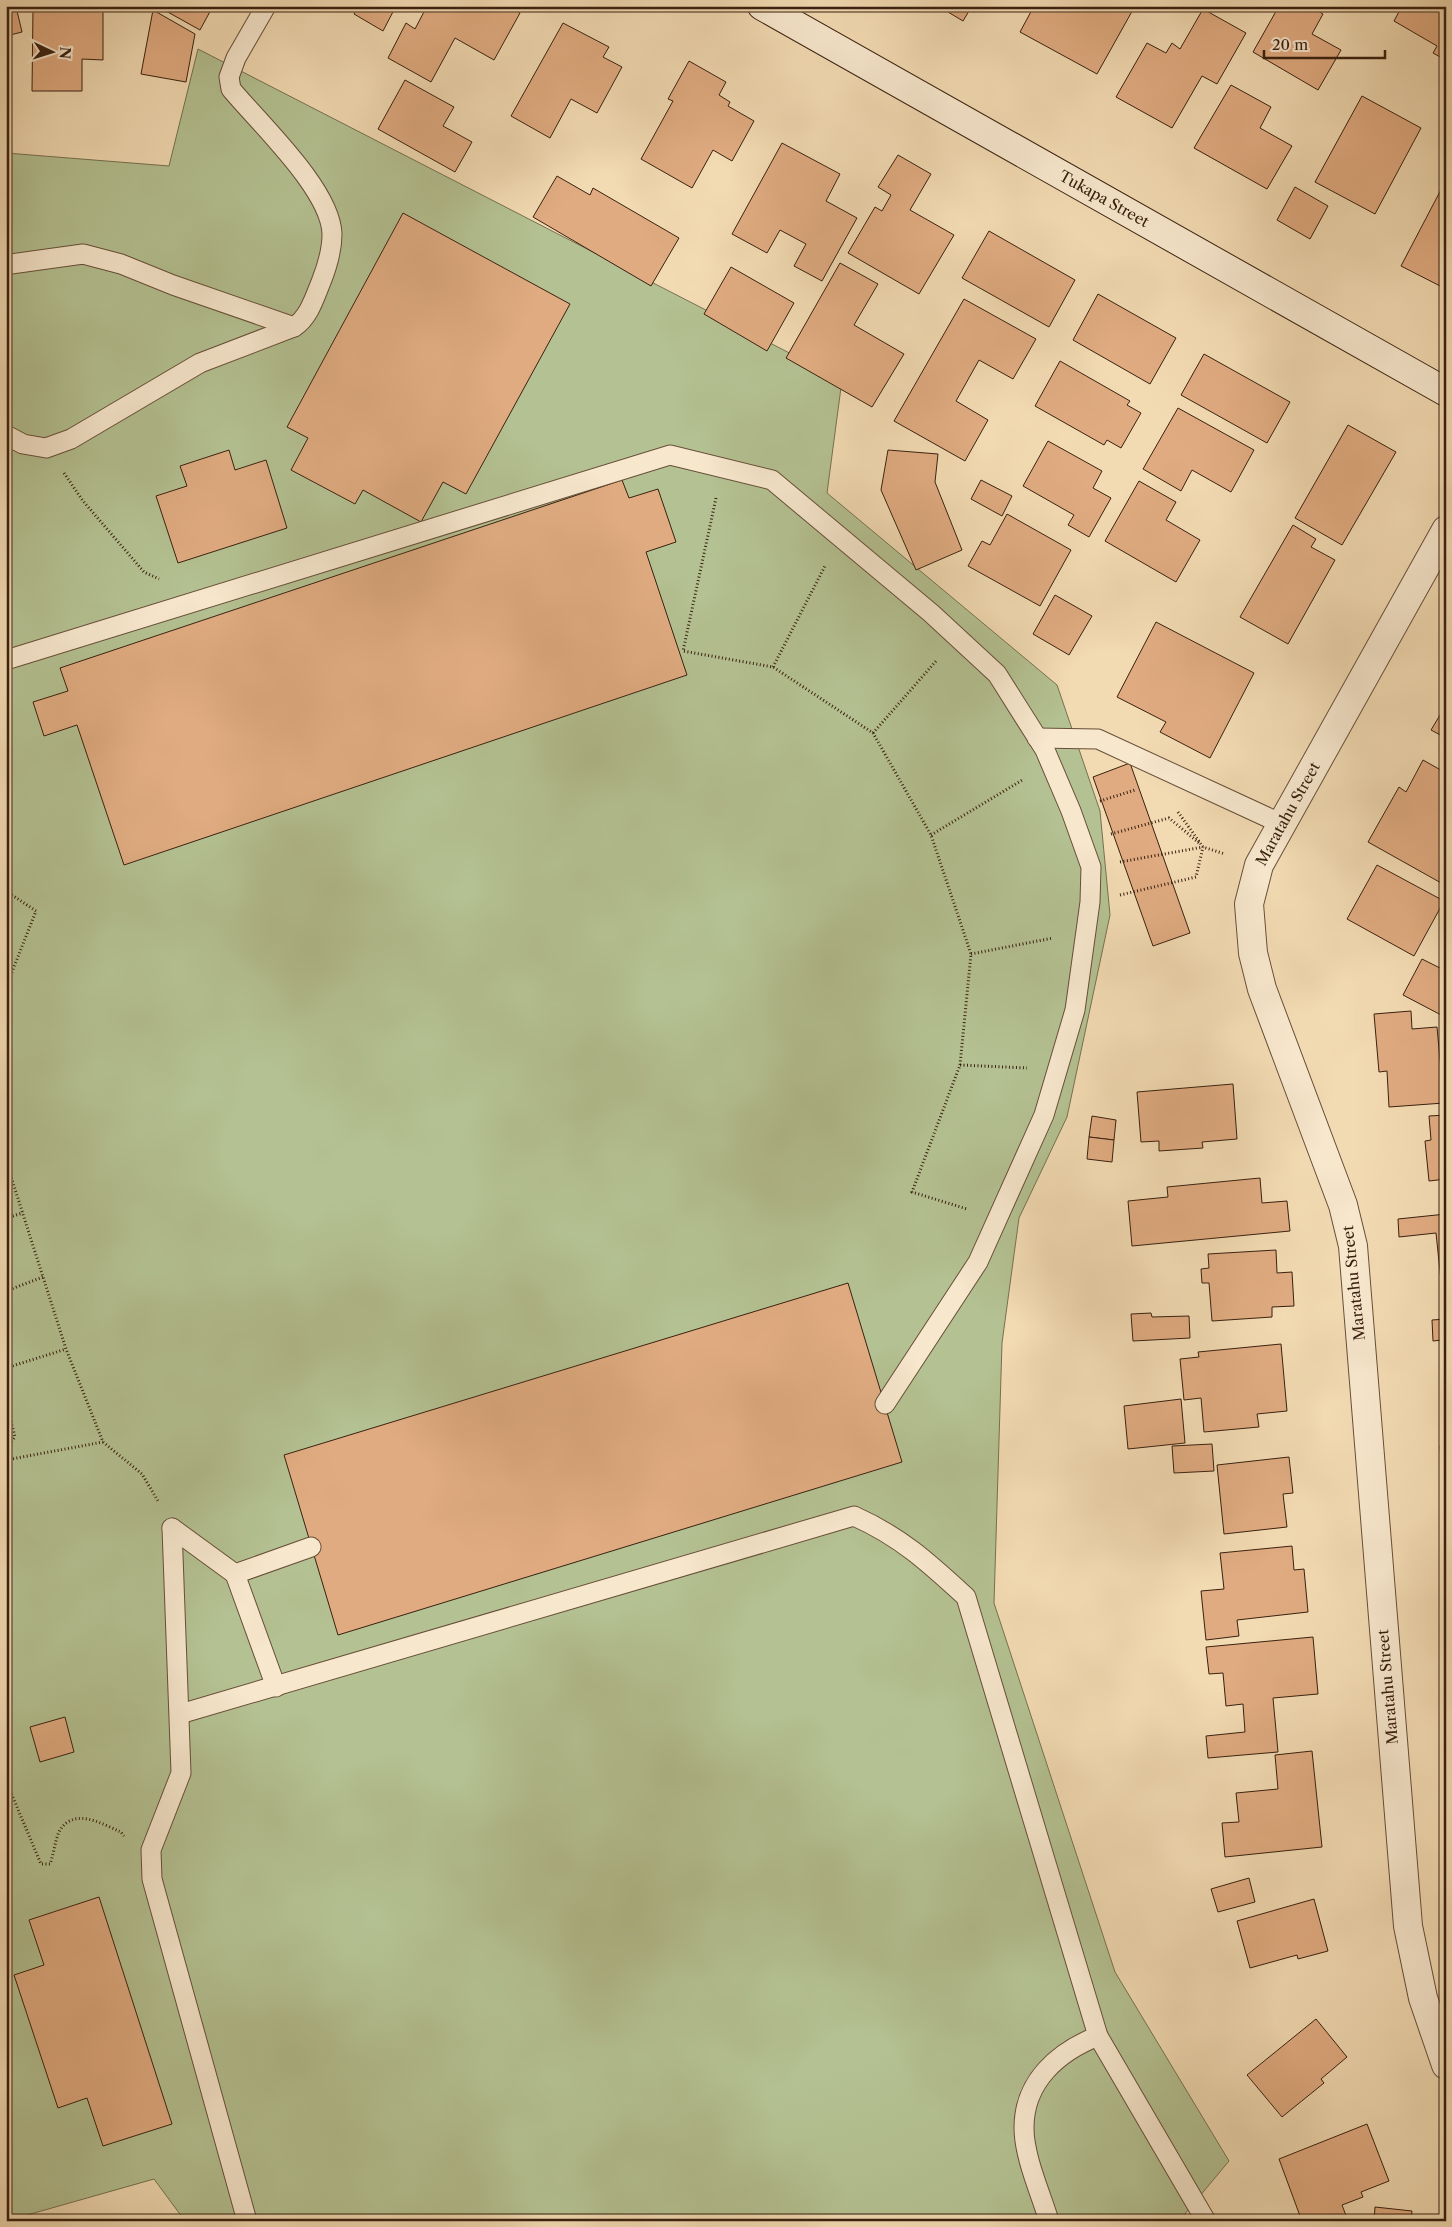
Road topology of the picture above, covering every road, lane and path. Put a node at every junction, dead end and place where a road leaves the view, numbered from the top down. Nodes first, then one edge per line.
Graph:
1 (266, 6) edge
2 (762, 6) edge
3 (6, 266) edge
4 (294, 327) junction
5 (1446, 392) edge
6 (6, 435) edge
7 (46, 448) junction
8 (723, 468) junction
9 (1446, 530) edge
10 (840, 536) junction
11 (201, 600) junction
12 (957, 637) junction
13 (6, 660) edge
14 (774, 667) junction
15 (872, 733) junction
16 (1037, 738) junction
17 (1050, 764) junction
18 (1140, 789) dead end
19 (1174, 807) dead end
20 (1071, 811) junction
21 (1282, 824) junction
22 (932, 835) junction
23 (1083, 842) junction
24 (1203, 847) junction
25 (1259, 865) junction
26 (1091, 867) junction
27 (6, 891) edge
28 (1090, 902) junction
29 (1086, 931) junction
30 (971, 954) junction
31 (6, 970) edge
32 (12, 972) junction
33 (6, 993) edge
34 (960, 1064) junction
35 (1057, 1070) junction
36 (6, 1161) edge
37 (23, 1213) junction
38 (6, 1218) edge
39 (998, 1218) junction
40 (43, 1277) junction
41 (6, 1290) edge
42 (66, 1349) junction
43 (6, 1368) edge
44 (6, 1401) edge
45 (885, 1404) dead end
46 (104, 1442) junction
47 (6, 1448) edge
48 (6, 1460) edge
49 (172, 1528) junction
50 (311, 1548) dead end
51 (235, 1574) junction
52 (276, 1687) junction
53 (180, 1714) junction
54 (6, 1781) edge
55 (125, 1838) dead end
56 (1098, 2036) junction
57 (1446, 2065) edge
58 (247, 2221) edge
59 (1049, 2221) edge
60 (1206, 2221) edge

1 - 4 lane
2 - 5 street, Tukapa Street
3 - 4 lane
4 - 7 lane
6 - 7 lane
7 - 11 path
8 - 10 lane
8 - 11 lane
8 - 14 path
9 - 21 street, Maratahu Street
10 - 12 lane
10 - 14 path
11 - 13 lane
12 - 15 path
12 - 16 lane
14 - 15 path
15 - 22 path
16 - 17 lane
16 - 21 lane
17 - 20 lane
17 - 22 path
18 - 20 path
19 - 24 path
20 - 23 lane
21 - 25 street, Maratahu Street
22 - 30 path
23 - 24 path
23 - 26 lane
24 - 25 path
24 - 26 path
24 - 28 path
25 - 57 street, Maratahu Street
26 - 28 lane
27 - 32 path
28 - 29 lane
29 - 30 path
29 - 35 lane
30 - 34 path
31 - 32 path
32 - 33 path
34 - 35 path
34 - 39 path
35 - 39 lane
36 - 37 path
37 - 38 path
37 - 40 path
39 - 45 lane
40 - 41 path
40 - 42 path
42 - 43 path
42 - 46 path
44 - 47 path
46 - 48 path
46 - 49 path
49 - 51 lane
49 - 53 lane
50 - 51 lane
51 - 52 lane
52 - 53 lane
52 - 56 lane
53 - 58 lane
54 - 55 path
56 - 59 lane
56 - 60 lane

